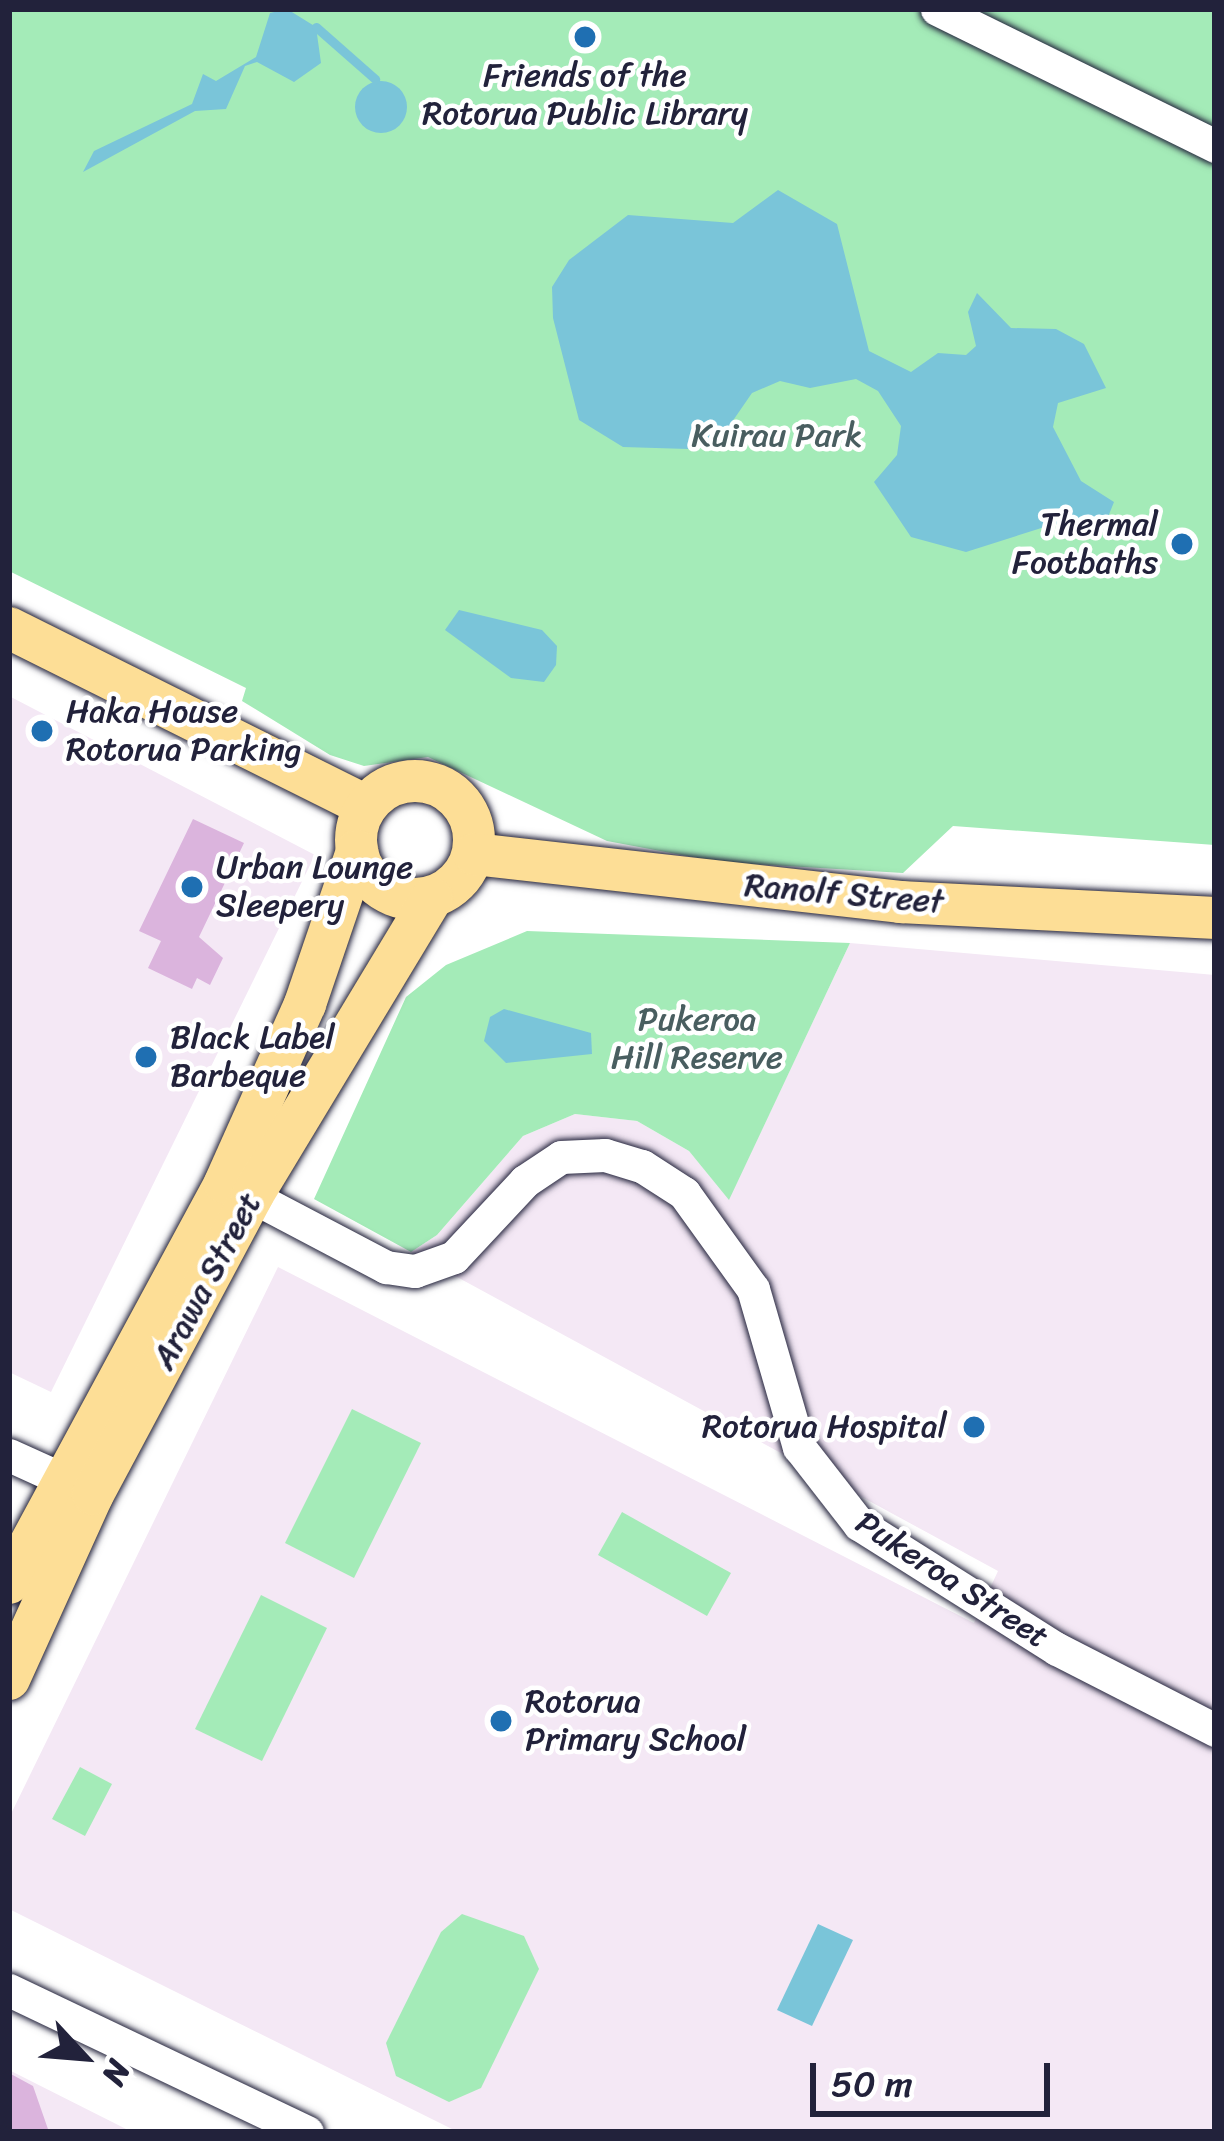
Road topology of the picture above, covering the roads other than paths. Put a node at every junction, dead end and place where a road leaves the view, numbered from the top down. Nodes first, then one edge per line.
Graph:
1 (937, 9) edge
2 (1215, 146) edge
3 (9, 628) edge
4 (366, 806) junction
5 (357, 851) junction
6 (473, 854) junction
7 (432, 898) junction
8 (1215, 918) edge
9 (238, 1190) junction
10 (9, 1455) edge
11 (78, 1486) junction
12 (9, 1583) edge
13 (9, 1679) edge
14 (1215, 1730) edge
15 (9, 1990) edge
16 (307, 2132) edge

1 - 2 street
3 - 4 main road
4 - 5 main road
4 - 6 main road
5 - 7 main road
5 - 9 main road, Arawa Street
6 - 7 main road
6 - 8 main road, Ranolf Street
7 - 9 main road, Arawa Street
9 - 11 main road, Arawa Street
9 - 14 street, Pukeroa Street
10 - 11 street
11 - 12 main road, Arawa Street
11 - 13 main road, Arawa Street
15 - 16 street

